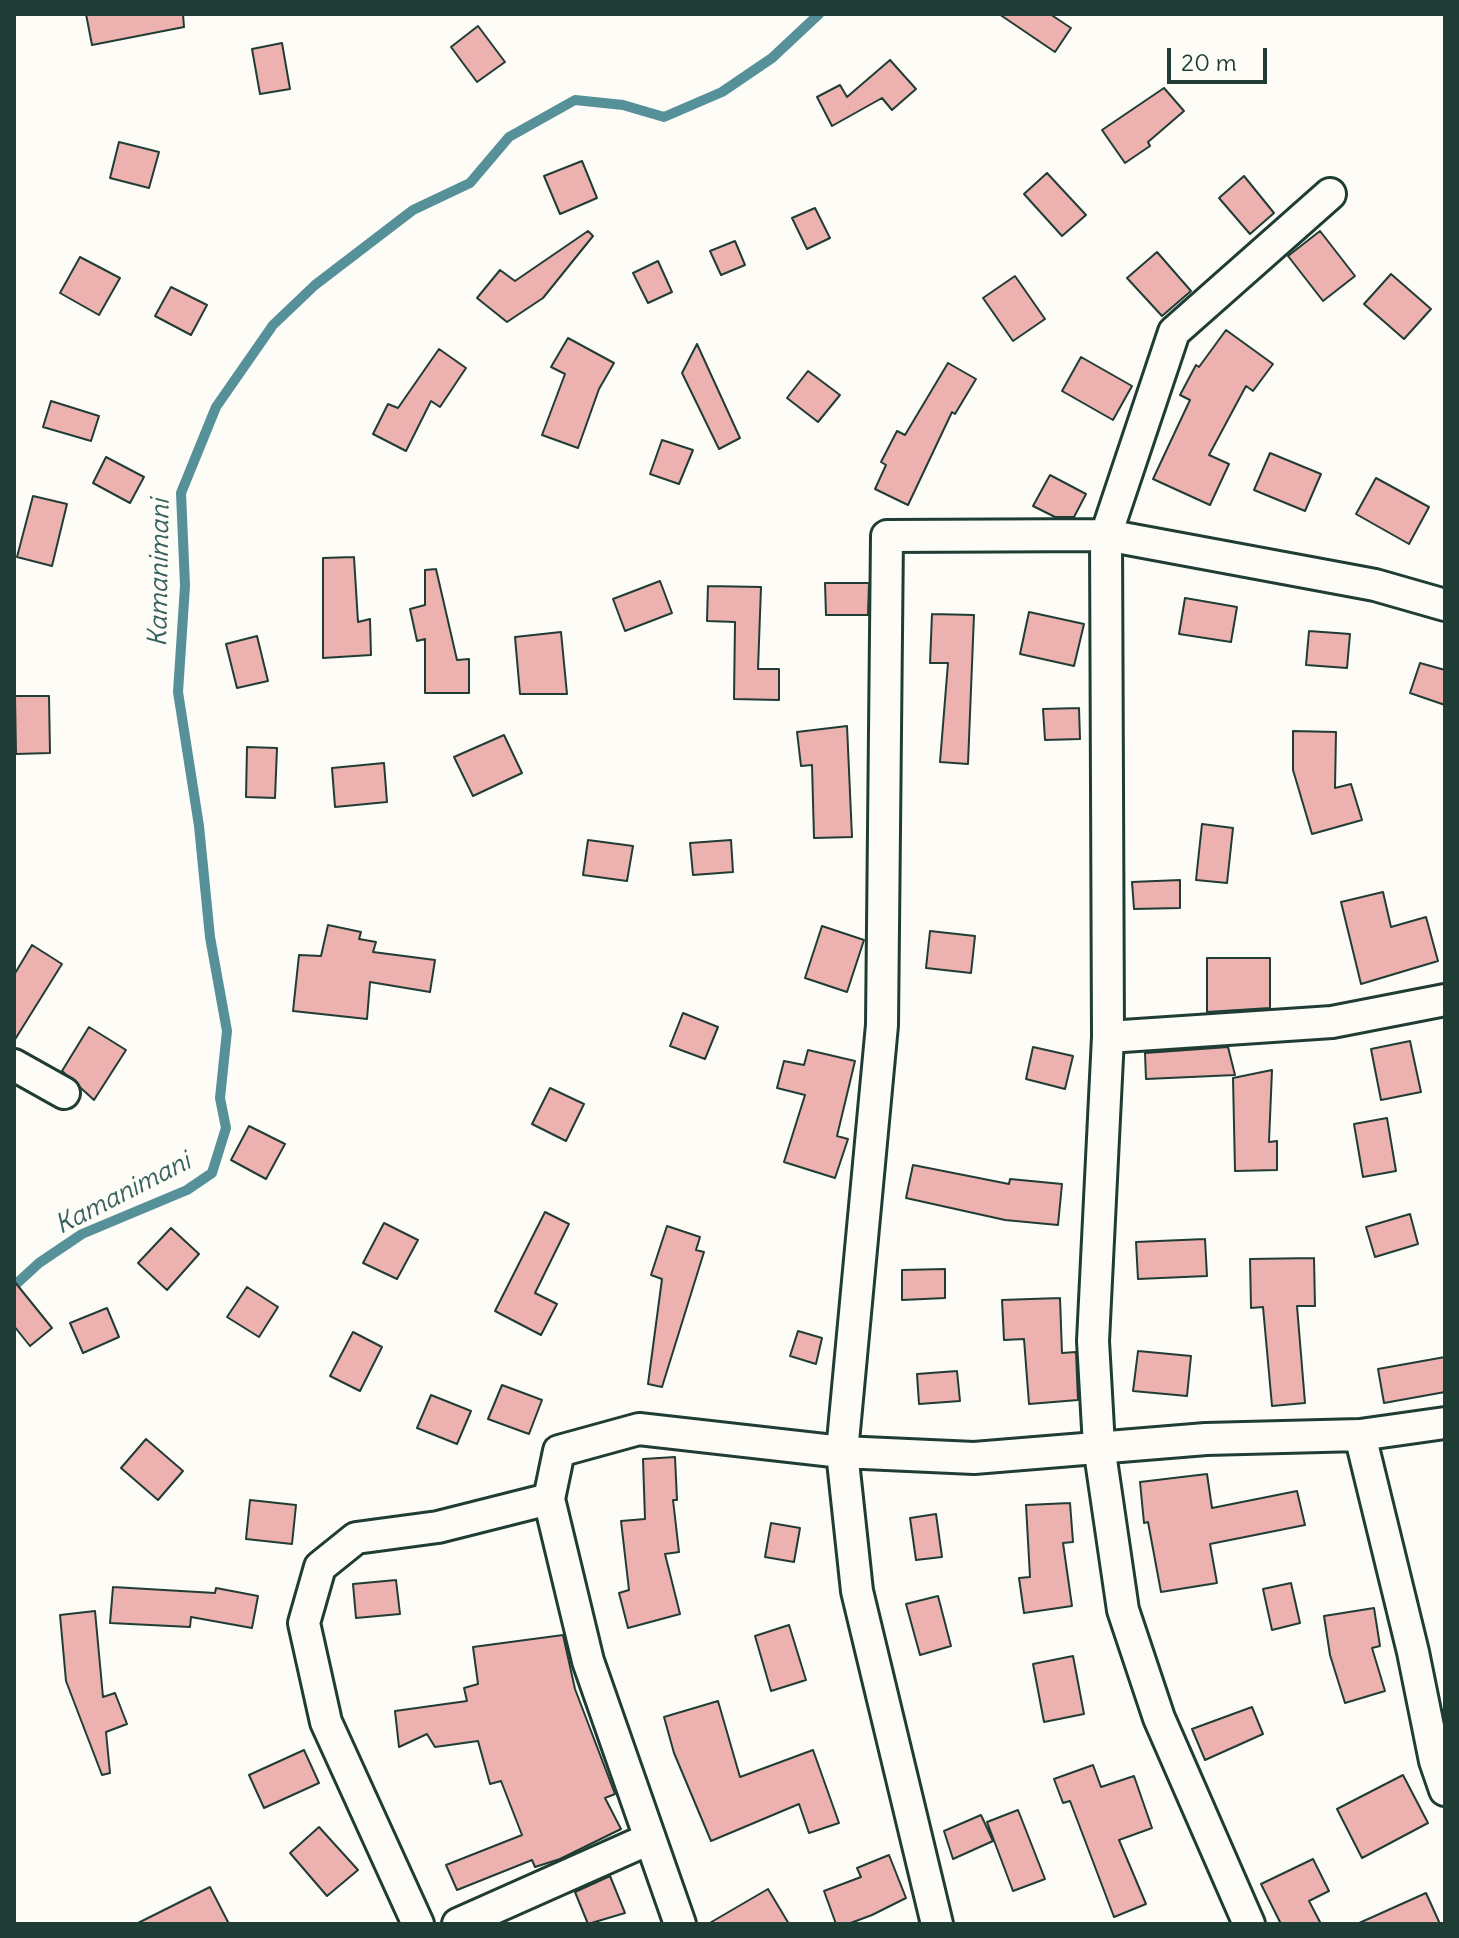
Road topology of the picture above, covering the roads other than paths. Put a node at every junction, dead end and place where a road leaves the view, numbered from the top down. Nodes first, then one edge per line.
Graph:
1 (1330, 194) dead end
2 (1106, 535) junction
3 (1445, 605) edge
4 (1445, 1000) edge
5 (1108, 1037) junction
6 (14, 1065) edge
7 (64, 1093) dead end
8 (1445, 1423) edge
9 (1360, 1435) junction
10 (1099, 1446) junction
11 (842, 1452) junction
12 (549, 1499) junction
13 (1445, 1790) edge
14 (649, 1839) junction
15 (418, 1924) edge
16 (458, 1924) edge
17 (680, 1924) edge
18 (937, 1924) edge
19 (1249, 1924) edge

1 - 2 street
2 - 3 street
2 - 5 street
2 - 11 street
4 - 5 street
5 - 10 street
6 - 7 street
8 - 9 street
9 - 10 street
9 - 13 street
10 - 11 street
10 - 19 street
11 - 12 street
11 - 18 street
12 - 14 street
12 - 15 street
14 - 16 street
14 - 17 street

